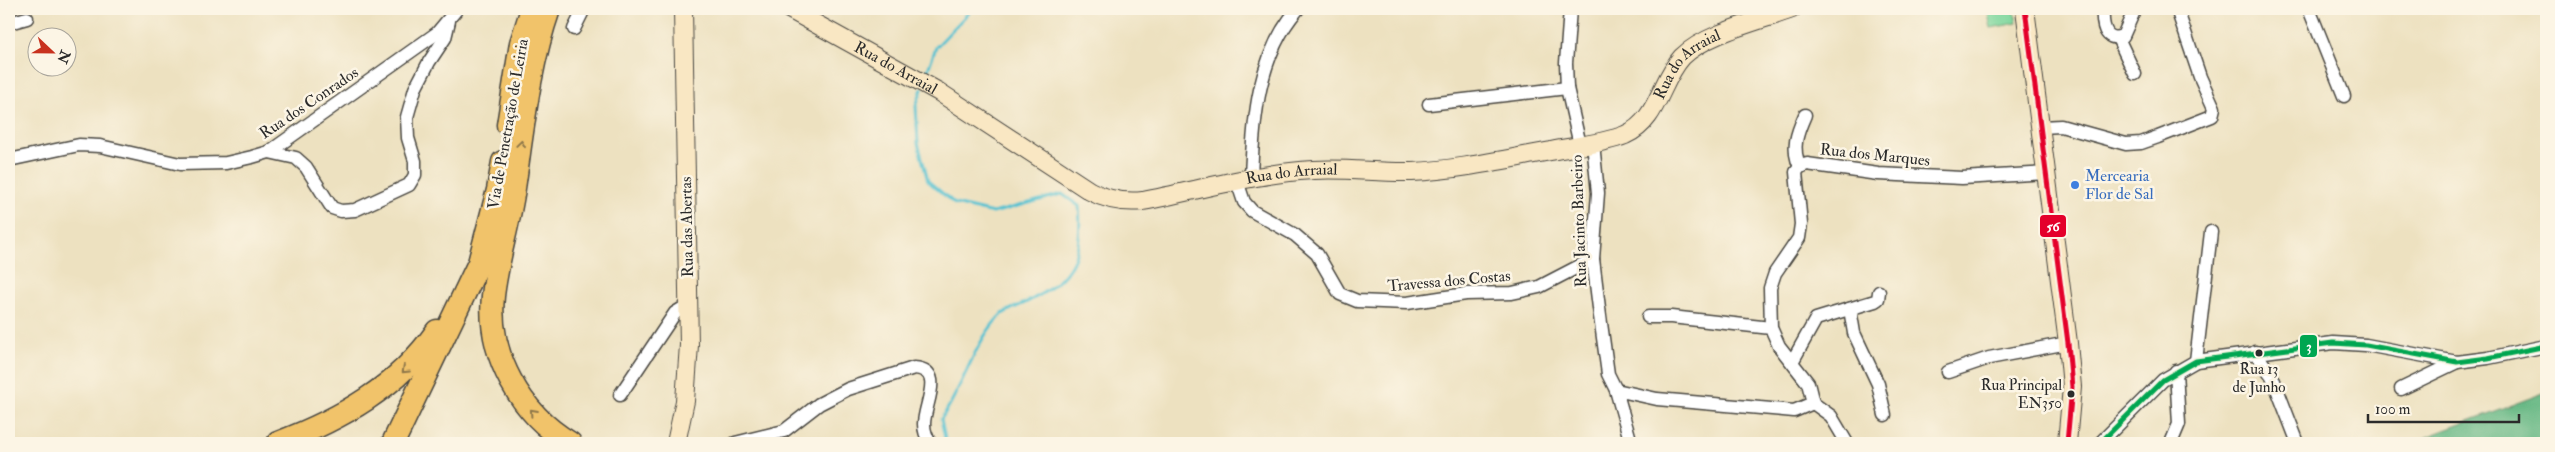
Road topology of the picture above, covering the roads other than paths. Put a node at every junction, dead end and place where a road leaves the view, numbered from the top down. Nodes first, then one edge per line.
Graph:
1 (456, 9) edge
2 (532, 9) edge
3 (549, 9) edge
4 (584, 9) edge
5 (683, 9) edge
6 (789, 9) edge
7 (1298, 9) edge
8 (1570, 9) edge
9 (1792, 9) edge
10 (2025, 9) edge
11 (2103, 9) edge
12 (2135, 9) edge
13 (2177, 9) edge
14 (2309, 9) edge
15 (27, 18) dead end
16 (449, 20) junction
17 (9, 23) edge
18 (574, 29) dead end
19 (2118, 38) junction
20 (2135, 74) dead end
21 (1567, 88) junction
22 (2344, 96) dead end
23 (1429, 104) dead end
24 (1805, 115) dead end
25 (2041, 127) junction
26 (1586, 144) junction
27 (269, 152) junction
28 (9, 160) edge
29 (1800, 167) junction
30 (2047, 173) junction
31 (1244, 179) junction
32 (514, 193) junction
33 (2210, 232) dead end
34 (485, 240) junction
35 (1593, 259) junction
36 (1878, 292) dead end
37 (688, 305) junction
38 (1850, 309) junction
39 (1648, 318) dead end
40 (1771, 328) junction
41 (2068, 342) junction
42 (2546, 346) edge
43 (2255, 352) junction
44 (2196, 361) junction
45 (1792, 362) junction
46 (2457, 362) junction
47 (2176, 371) junction
48 (1948, 372) dead end
49 (2401, 389) dead end
50 (1616, 390) junction
51 (620, 395) dead end
52 (1813, 403) junction
53 (1884, 414) dead end
54 (278, 443) edge
55 (393, 443) edge
56 (404, 443) edge
57 (570, 443) edge
58 (676, 443) edge
59 (735, 443) edge
60 (930, 443) edge
61 (1631, 443) edge
62 (1847, 443) edge
63 (2067, 443) edge
64 (2100, 443) edge
65 (2171, 443) edge
66 (2298, 443) edge

1 - 16 street, Rua dos Conrados
2 - 34 highway, Via de Penetração de Leiria
32 -> 3 highway, Via de Penetração de Leiria
4 - 18 street
5 - 37 street, Rua das Abertas
6 - 31 street, Rua do Arraial
7 - 31 street
8 - 21 street, Rua Jacinto Barbeiro
9 - 26 street, Rua do Arraial
10 - 25 street
11 - 19 street
12 - 19 street
13 - 25 street
14 - 22 street
15 - 17 street
16 - 27 street, Rua dos Conrados
16 - 27 street
19 - 20 street
21 - 23 street
21 - 26 street, Rua Jacinto Barbeiro
24 - 29 street
25 - 30 street
26 - 31 street, Rua do Arraial
26 - 35 street, Rua Jacinto Barbeiro
27 - 28 street, Rua dos Conrados
29 - 30 street, Rua dos Marques
29 - 40 street, Rua dos Marques
30 - 41 street
31 - 35 street, Travessa dos Costas
32 - 56 highway
57 -> 32 highway
33 - 44 street
34 -> 54 highway
34 - 55 highway
35 - 50 street, Rua Jacinto Barbeiro
36 - 38 street
37 - 51 street
37 - 58 street, Rua das Abertas
38 - 45 street
38 - 53 street
39 - 40 street
40 - 45 street, Rua dos Marques
41 - 48 street
41 - 63 street
42 - 46 street
43 - 44 street
43 - 46 street
43 - 66 street
44 - 47 street
45 - 52 street, Rua dos Marques
46 - 49 street
47 - 64 street
47 - 65 street
50 - 52 street
50 - 61 street, Rua Jacinto Barbeiro
52 - 62 street
59 - 60 street

